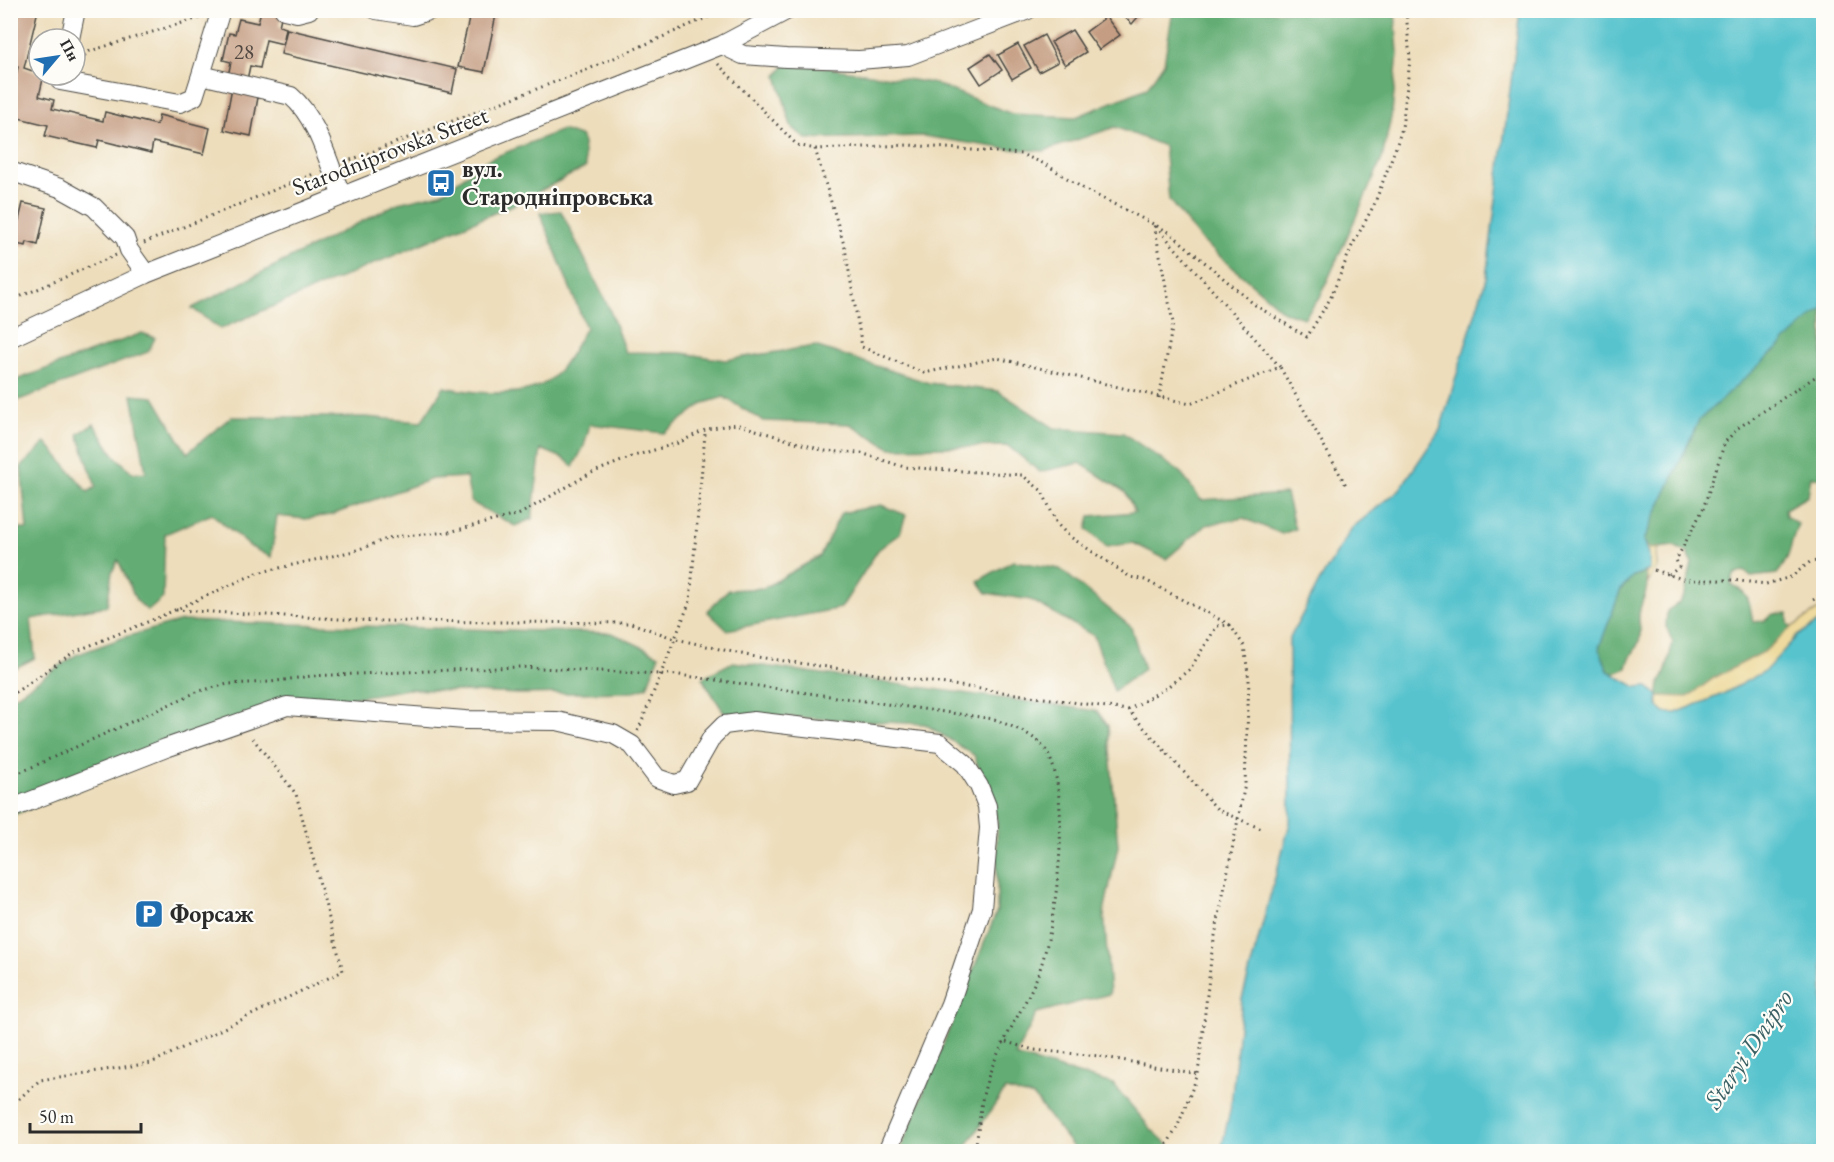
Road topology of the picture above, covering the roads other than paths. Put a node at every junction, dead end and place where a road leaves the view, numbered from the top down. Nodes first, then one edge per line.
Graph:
1 (76, 10) edge
2 (284, 10) edge
3 (309, 10) edge
4 (376, 10) edge
5 (431, 10) edge
6 (788, 10) edge
7 (1028, 10) edge
8 (218, 14) edge
9 (1008, 14) edge
10 (72, 27) edge
11 (722, 45) junction
12 (201, 75) junction
13 (87, 86) edge
14 (10, 171) edge
15 (342, 196) junction
16 (146, 274) junction
17 (10, 338) edge
18 (10, 809) edge
19 (887, 1152) edge

1 - 10 street
2 - 3 street
4 - 5 street
6 - 11 street, Starodniprovska Street
7 - 9 street
8 - 12 street
9 - 11 street
11 - 15 street, Starodniprovska Street
12 - 13 street
12 - 15 street
14 - 16 street
15 - 16 street, Starodniprovska Street
16 - 17 street, Starodniprovska Street
18 - 19 street

